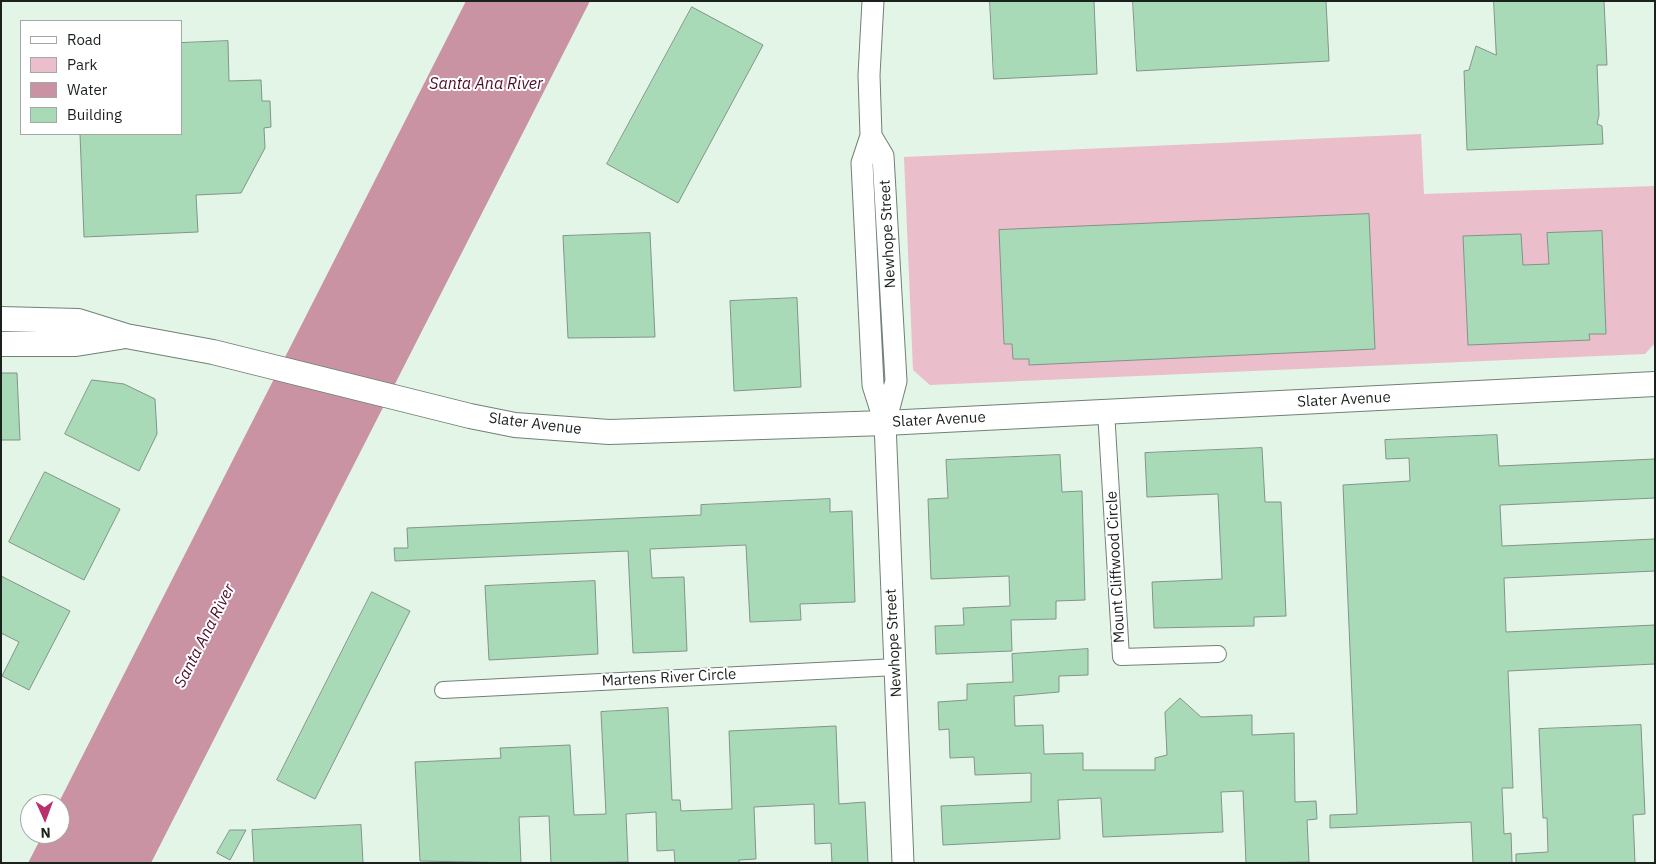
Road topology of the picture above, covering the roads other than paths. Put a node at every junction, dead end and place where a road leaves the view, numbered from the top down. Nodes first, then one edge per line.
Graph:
1 (873, 1) edge
2 (1, 319) edge
3 (126, 336) junction
4 (1, 344) edge
5 (1655, 384) edge
6 (1106, 411) junction
7 (885, 423) junction
8 (1218, 654) dead end
9 (896, 667) junction
10 (443, 690) dead end
11 (903, 863) edge

1 - 7 street, Newhope Street
2 - 3 main road
3 - 4 main road
3 - 7 main road, Slater Avenue
5 - 6 main road, Slater Avenue
6 - 7 main road, Slater Avenue
6 - 8 street, Mount Cliffwood Circle
7 - 9 street, Newhope Street
9 - 10 street, Martens River Circle
9 - 11 street, Newhope Street

